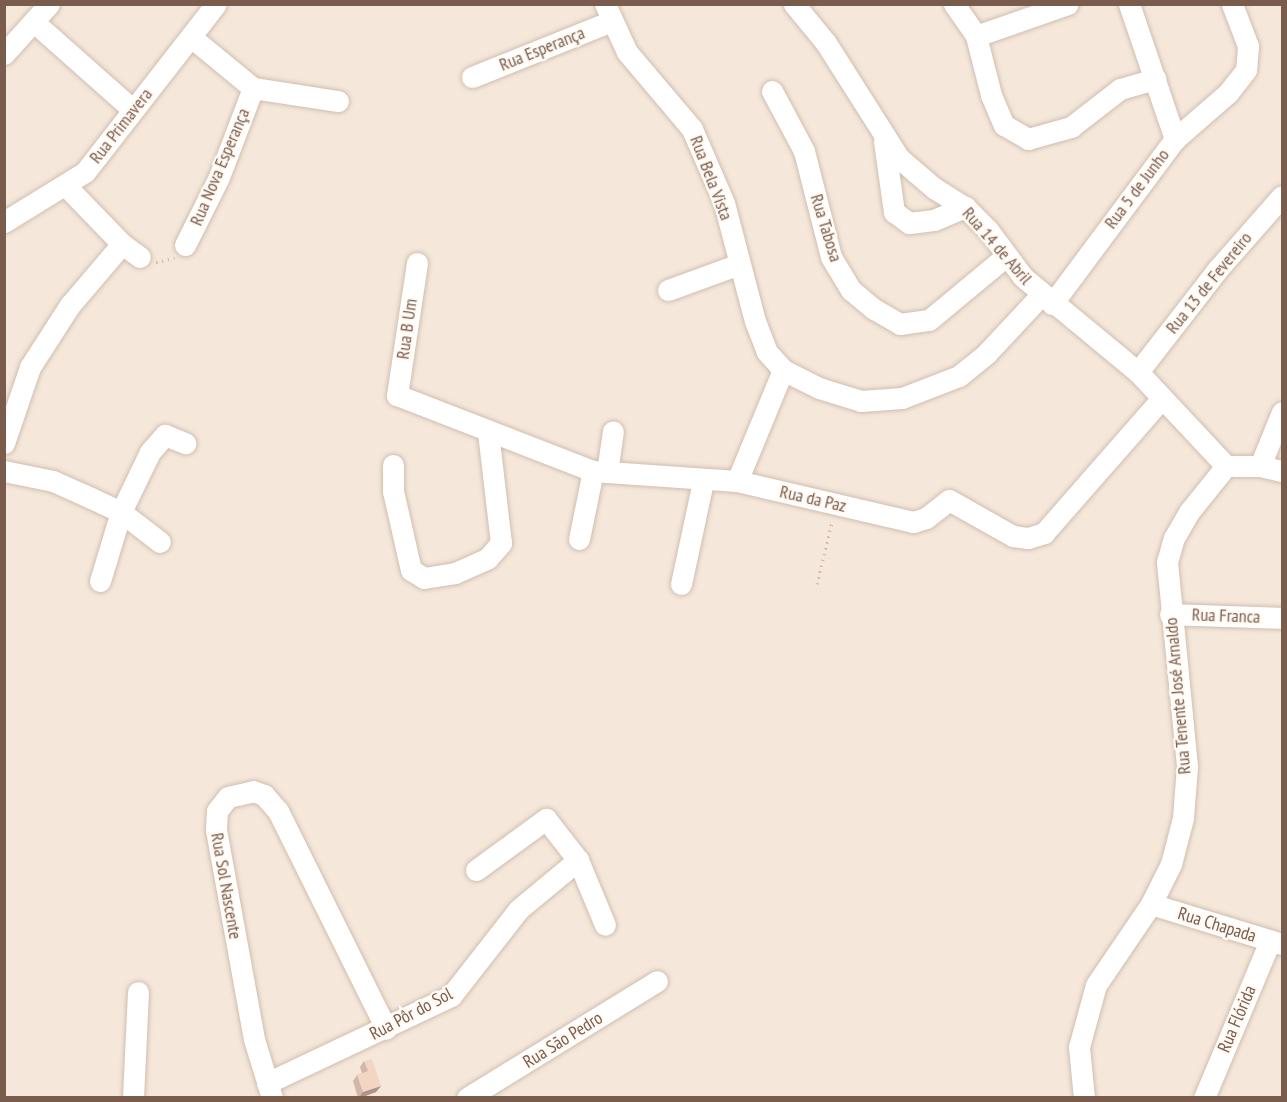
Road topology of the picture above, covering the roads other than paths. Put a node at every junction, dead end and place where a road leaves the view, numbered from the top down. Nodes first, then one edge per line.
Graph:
1 (49, 4) edge
2 (216, 4) edge
3 (794, 4) edge
4 (954, 4) edge
5 (1068, 4) edge
6 (1129, 4) edge
7 (1232, 4) edge
8 (608, 13) edge
9 (35, 23) junction
10 (976, 36) junction
11 (191, 37) junction
12 (4, 54) edge
13 (472, 76) dead end
14 (1156, 79) junction
15 (253, 88) junction
16 (772, 92) dead end
17 (338, 101) dead end
18 (133, 110) junction
19 (884, 137) junction
20 (1175, 139) junction
21 (66, 186) junction
22 (1282, 196) edge
23 (965, 207) junction
24 (4, 222) edge
25 (122, 244) junction
26 (185, 245) road end
27 (140, 257) road end
28 (1005, 257) junction
29 (417, 263) dead end
30 (739, 264) junction
31 (668, 290) dead end
32 (1047, 300) junction
33 (783, 370) junction
34 (1138, 372) junction
35 (397, 395) joint
36 (1162, 398) junction
37 (1282, 412) edge
38 (613, 431) dead end
39 (488, 432) junction
40 (4, 443) edge
41 (185, 443) dead end
42 (393, 465) dead end
43 (1226, 466) junction
44 (1260, 466) junction
45 (4, 471) edge
46 (600, 471) junction
47 (1282, 471) edge
48 (703, 481) junction
49 (737, 481) junction
50 (121, 512) junction
51 (579, 540) dead end
52 (160, 542) dead end
53 (100, 581) dead end
54 (681, 584) dead end
55 (1170, 614) junction
56 (1282, 618) edge
57 (578, 860) junction
58 (476, 870) dead end
59 (1151, 904) junction
60 (605, 925) dead end
61 (1276, 943) edge
62 (657, 981) dead end
63 (138, 992) dead end
64 (386, 1029) junction
65 (270, 1090) edge
66 (133, 1098) edge
67 (467, 1098) edge
68 (1084, 1098) edge
69 (1204, 1098) edge

1 - 9 street
2 - 11 street, Rua Primavera
3 - 19 street, Rua 14 de Abril
4 - 10 street
5 - 10 street
6 - 14 street, Rua 5 de Junho
7 - 20 street
8 - 13 street, Rua Esperança
8 - 30 street, Rua Bela Vista
9 - 12 street
9 - 18 street
10 - 14 street
11 - 15 street
11 - 18 street, Rua Primavera
14 - 20 street, Rua 5 de Junho
15 - 17 street
15 - 26 street, Rua Nova Esperança
16 - 28 street, Rua Tabosa
18 - 21 street, Rua Primavera
19 - 23 street, Rua 14 de Abril
19 - 23 street
20 - 32 street, Rua 5 de Junho
21 - 24 street, Rua Primavera
21 - 25 street
22 - 34 street, Rua 13 de Fevereiro
23 - 28 street, Rua 14 de Abril
25 - 27 street
25 - 40 street
28 - 32 street, Rua 14 de Abril
29 - 35 street, Rua B Um
30 - 31 street
30 - 33 street, Rua Bela Vista
32 - 33 street, Rua Bela Vista
32 - 34 street, Rua 14 de Abril
33 - 49 street
34 - 36 street, Rua 14 de Abril
35 - 39 street, Rua da Paz
36 - 43 street, Rua 14 de Abril
36 - 49 street, Rua da Paz
37 - 44 street
38 - 46 street
39 - 42 street
39 - 46 street, Rua da Paz
41 - 50 street
43 - 44 street
43 - 55 street, Rua Tenente José Arnaldo
44 - 47 street
45 - 50 street
46 - 48 street, Rua da Paz
46 - 51 street
48 - 49 street, Rua da Paz
48 - 54 street
50 - 52 street
50 - 53 street
55 - 56 street, Rua Franca
55 - 59 street, Rua Tenente José Arnaldo
57 - 58 street
57 - 60 street
57 - 64 street, Rua Pôr do Sol
59 - 61 street, Rua Chapada
59 - 68 street, Rua Tenente José Arnaldo
61 - 69 street, Rua Flórida
62 - 67 street, Rua São Pedro
63 - 66 street
64 - 65 street, Rua Pôr do Sol
64 - 65 street, Rua Sol Nascente

